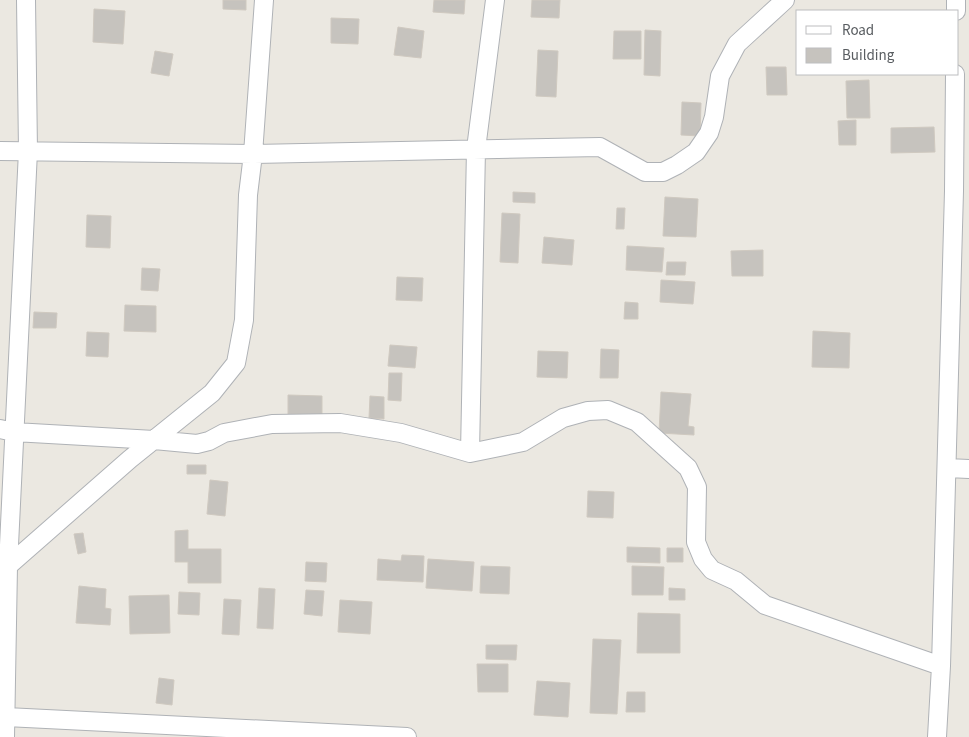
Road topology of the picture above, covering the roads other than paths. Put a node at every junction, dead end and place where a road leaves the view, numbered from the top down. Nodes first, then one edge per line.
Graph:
1 (26, 0) edge
2 (264, 0) edge
3 (495, 0) edge
4 (785, 0) edge
5 (955, 75) edge
6 (476, 149) junction
7 (28, 150) junction
8 (0, 151) edge
9 (253, 154) junction
10 (962, 191) edge
11 (7, 430) edge
12 (154, 440) junction
13 (470, 453) junction
14 (946, 468) junction
15 (969, 468) edge
16 (8, 566) junction
17 (941, 666) junction
18 (6, 716) junction
19 (5, 737) edge
20 (408, 737) edge
21 (938, 737) edge

1 - 7 street
2 - 9 street
3 - 6 street
4 - 6 street
5 - 10 street
6 - 9 street
6 - 13 street
7 - 8 street
7 - 9 street
7 - 11 street
9 - 12 street
10 - 14 street
11 - 12 street
11 - 16 street
12 - 13 street
12 - 16 street
13 - 17 street
14 - 15 street
14 - 17 street
16 - 18 street
17 - 21 street
18 - 19 street
18 - 20 street

